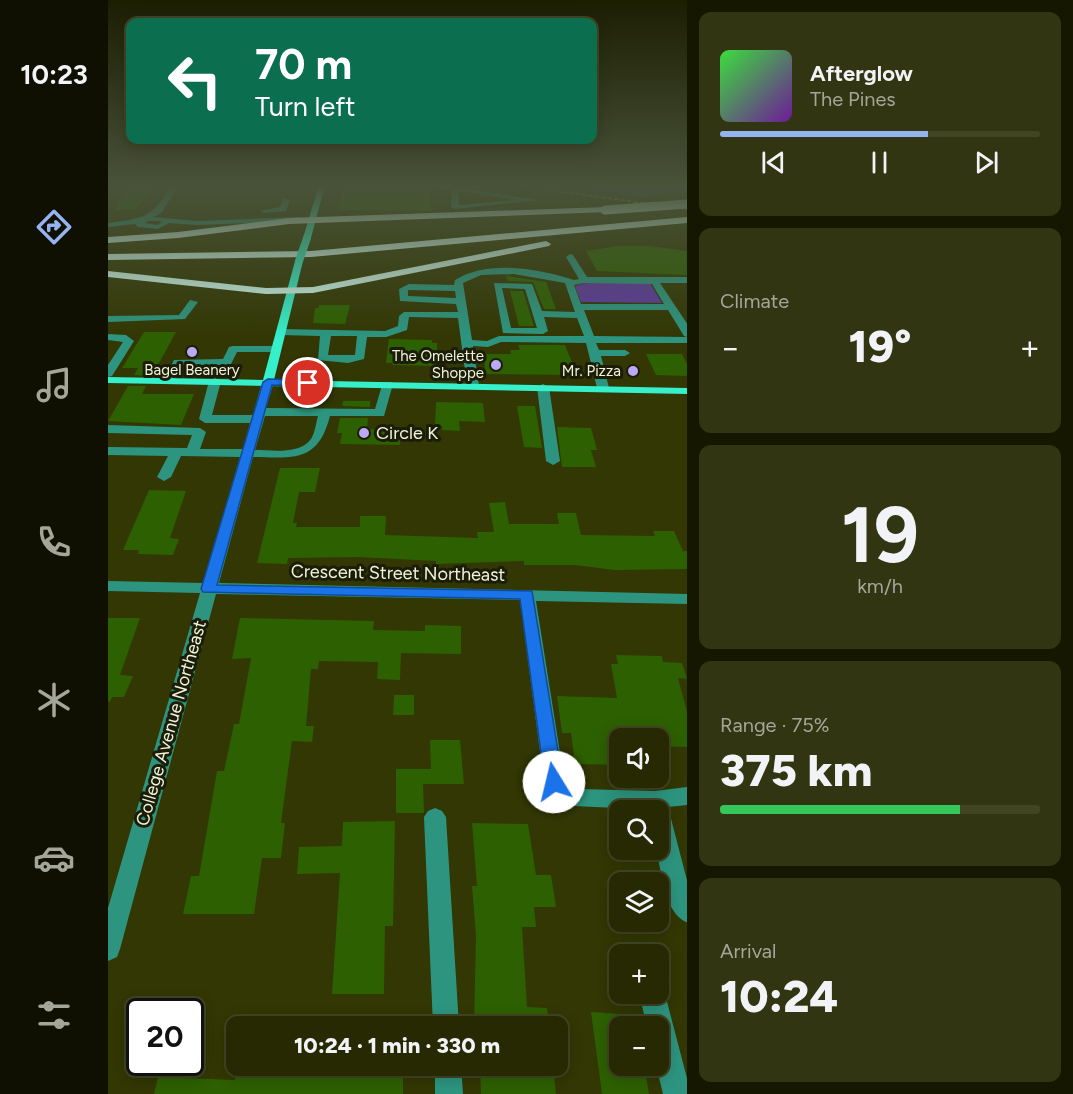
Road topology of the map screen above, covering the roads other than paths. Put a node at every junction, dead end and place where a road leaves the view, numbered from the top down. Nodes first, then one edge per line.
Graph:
1 (174, 236) edge
2 (308, 236) edge
3 (406, 236) edge
4 (508, 236) edge
5 (592, 236) edge
6 (108, 240) edge
7 (108, 248) edge
8 (108, 257) edge
9 (570, 257) dead end
10 (108, 273) edge
11 (585, 280) junction
12 (687, 280) edge
13 (649, 281) junction
14 (572, 282) junction
15 (457, 288) junction
16 (290, 291) junction
17 (193, 302) dead end
18 (460, 302) junction
19 (671, 307) junction
20 (579, 311) junction
21 (538, 314) junction
22 (462, 315) junction
23 (108, 319) edge
24 (280, 332) junction
25 (326, 333) junction
26 (362, 333) junction
27 (687, 335) edge
28 (108, 337) edge
29 (590, 340) junction
30 (466, 343) junction
31 (276, 349) junction
32 (595, 353) junction
33 (625, 354) dead end
34 (108, 374) edge
35 (108, 380) edge
36 (169, 381) junction
37 (215, 381) junction
38 (268, 382) junction
39 (387, 384) junction
40 (473, 386) junction
41 (543, 387) junction
42 (603, 388) junction
43 (687, 391) edge
44 (325, 413) junction
45 (258, 416) junction
46 (108, 429) edge
47 (108, 451) edge
48 (176, 453) junction
49 (192, 453) junction
50 (247, 454) junction
51 (553, 461) dead end
52 (164, 477) dead end
53 (108, 586) edge
54 (208, 589) junction
55 (527, 595) junction
56 (687, 599) edge
57 (687, 796) edge
58 (609, 802) edge
59 (669, 803) edge
60 (435, 817) dead end
61 (669, 856) edge
62 (687, 912) edge
63 (108, 949) edge
64 (654, 1004) edge
65 (445, 1016) edge
66 (448, 1076) edge
67 (449, 1094) edge
68 (677, 1094) edge

1 - 6 highway
2 - 16 main road, College Avenue Northeast, bridge
3 - 7 highway
4 - 8 highway
5 - 16 highway
9 - 11 street
10 - 16 highway
11 - 13 street
11 - 14 street
12 - 13 street
13 - 19 street
14 - 15 street
14 - 20 street
15 - 18 street
15 - 18 street
16 - 24 main road, College Avenue Northeast
17 - 23 street
18 - 22 street
19 - 20 street
19 - 27 street
20 - 21 street
20 - 29 street
21 - 21 street
22 - 26 street
22 - 30 street
24 - 25 street
24 - 31 main road, College Avenue Northeast
25 - 26 street
25 - 26 street
27 - 29 street
28 - 34 street
29 - 30 street
29 - 32 street
30 - 40 street
31 - 36 street
31 - 38 main road, College Avenue Northeast
32 - 33 street
32 - 42 street
35 - 36 main road
36 - 37 main road
37 - 38 main road
37 - 45 street
38 - 39 main road
38 - 45 street, College Avenue Northeast
39 - 40 main road
39 - 44 street
40 - 41 main road
41 - 42 main road
41 - 51 street
42 - 43 main road
44 - 45 street
44 - 50 street
45 - 50 street, College Avenue Northeast
46 - 49 street
47 - 48 street
48 - 49 street
48 - 52 street
49 - 50 street
50 - 54 street, College Avenue Northeast
53 - 54 street, Crescent Street Northeast
54 - 55 street, Crescent Street Northeast
54 - 63 street, College Avenue Northeast
55 - 56 street, Crescent Street Northeast
55 - 58 street
57 - 59 street
60 - 65 street
61 - 62 street
64 - 68 street
66 - 67 street

